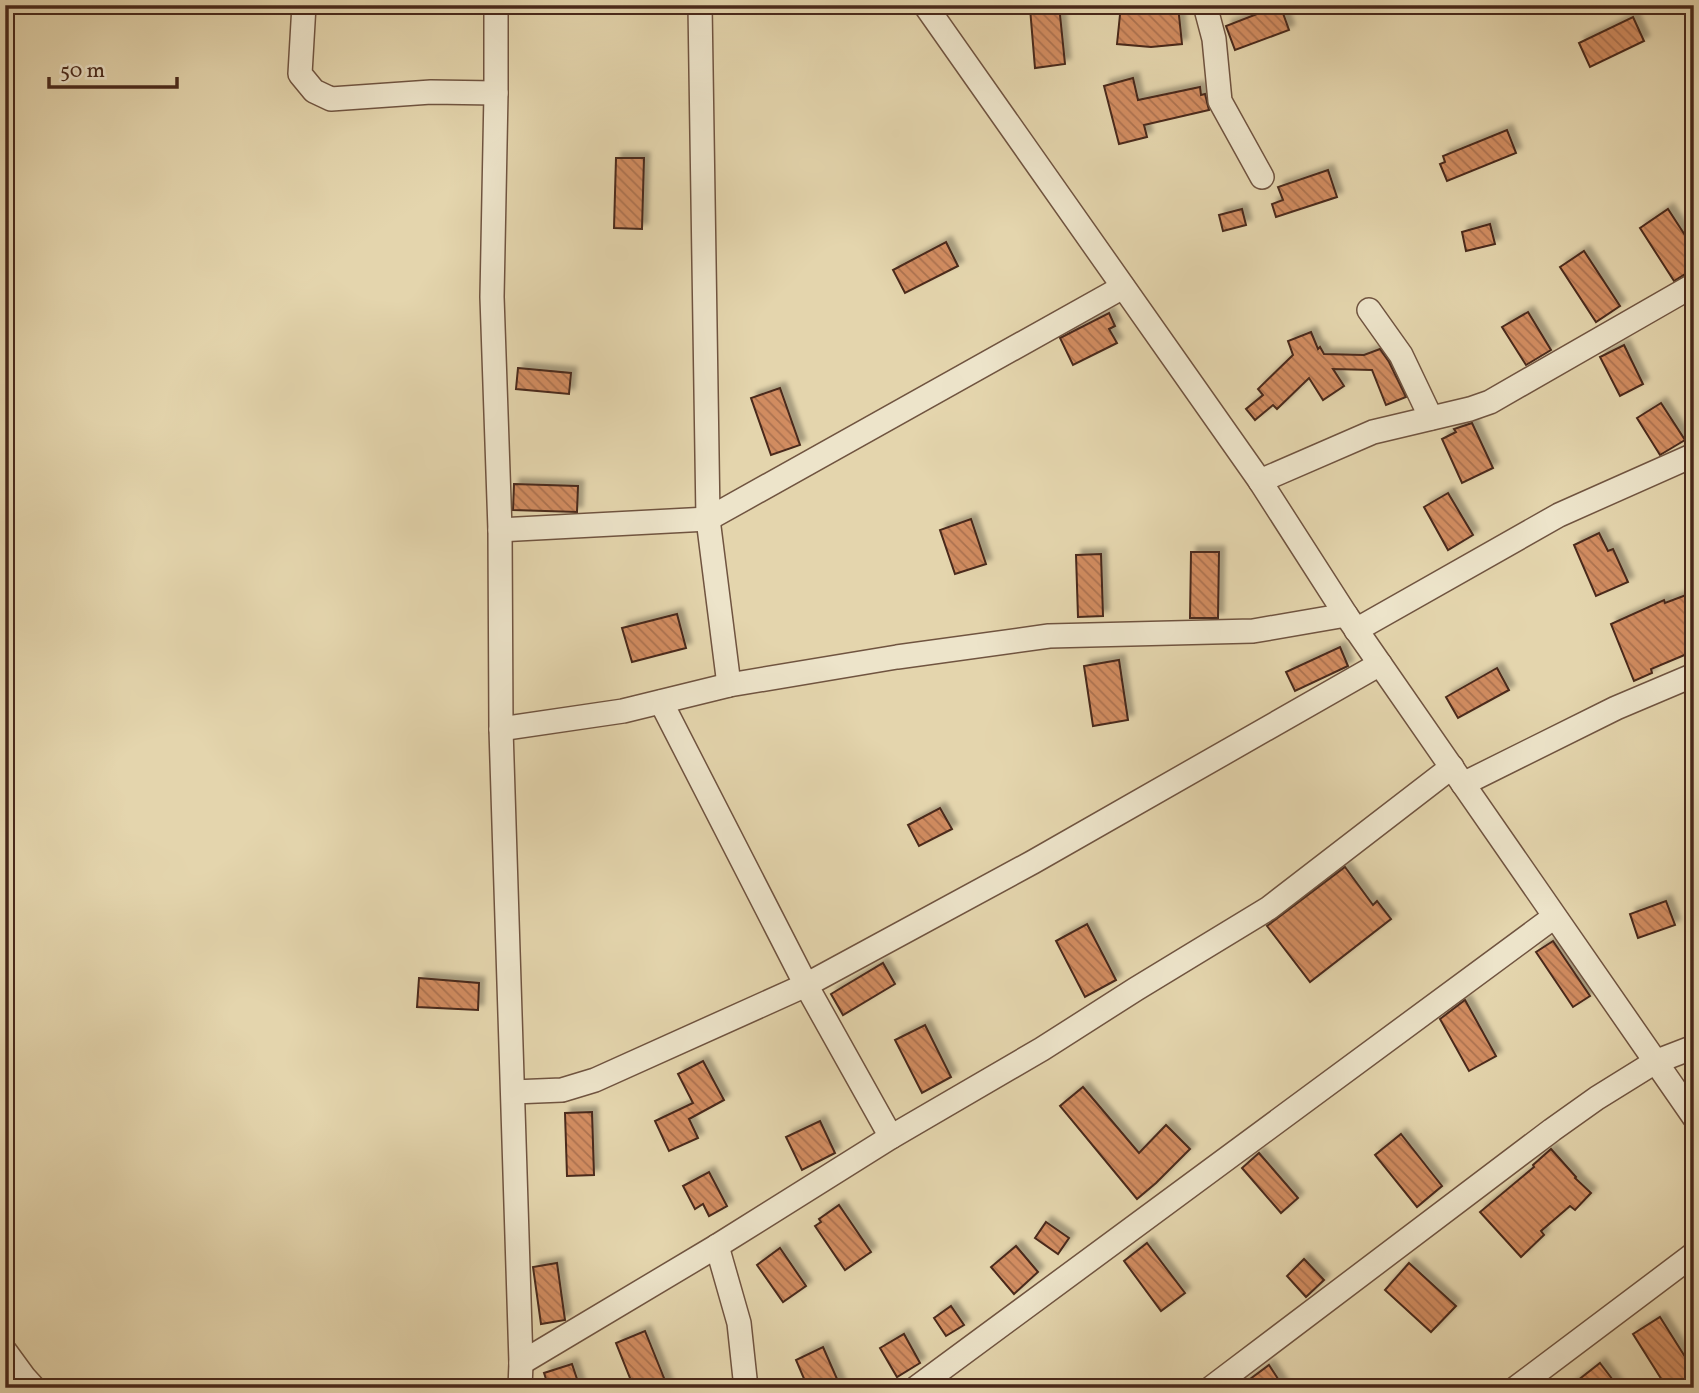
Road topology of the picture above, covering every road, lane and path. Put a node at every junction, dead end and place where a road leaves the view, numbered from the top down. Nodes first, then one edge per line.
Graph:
1 (304, 5) edge
2 (496, 5) edge
3 (700, 5) edge
4 (925, 5) edge
5 (1206, 5) edge
6 (496, 93) junction
7 (1262, 177) dead end
8 (1694, 285) edge
9 (1123, 286) junction
10 (1369, 310) dead end
11 (1431, 418) junction
12 (1694, 455) edge
13 (1260, 481) junction
14 (709, 519) junction
15 (500, 530) junction
16 (1351, 623) junction
17 (1380, 664) junction
18 (1694, 675) edge
19 (729, 685) junction
20 (661, 702) junction
21 (501, 729) junction
22 (1457, 776) junction
23 (1554, 917) junction
24 (806, 985) junction
25 (1694, 1047) edge
26 (1655, 1062) junction
27 (513, 1092) junction
28 (1694, 1117) edge
29 (891, 1137) junction
30 (717, 1247) junction
31 (1694, 1255) edge
32 (5, 1350) edge
33 (521, 1363) junction
34 (34, 1388) edge
35 (520, 1388) edge
36 (746, 1388) edge
37 (916, 1388) edge
38 (1211, 1388) edge
39 (1516, 1388) edge

1 - 6 street
2 - 6 street
3 - 14 street
4 - 9 street
5 - 7 street
6 - 15 street
8 - 11 street
9 - 13 street
9 - 14 street
10 - 11 street
11 - 13 street
12 - 16 street
13 - 16 street
14 - 15 street
14 - 19 street
15 - 21 street
16 - 17 street
16 - 19 street
17 - 22 street
17 - 24 street
18 - 22 street
19 - 20 street
20 - 21 street
20 - 24 street
21 - 27 street
22 - 23 street
22 - 29 street
23 - 26 street
23 - 37 street
24 - 27 street
24 - 29 street
25 - 26 street
26 - 28 street
26 - 38 street
27 - 33 street
29 - 30 street
30 - 33 street
30 - 36 street
31 - 39 street
32 - 34 street
33 - 35 street

